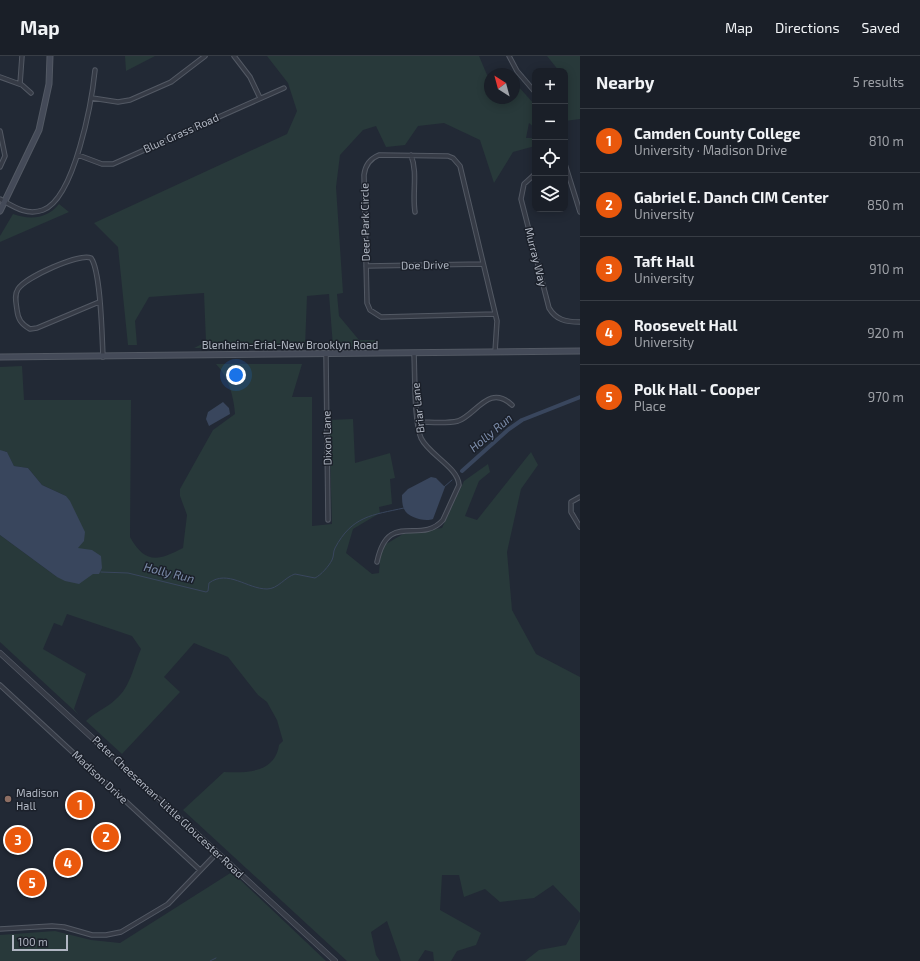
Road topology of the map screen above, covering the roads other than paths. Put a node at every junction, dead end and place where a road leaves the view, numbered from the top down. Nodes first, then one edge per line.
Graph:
1 (22, 56) edge
2 (50, 56) edge
3 (204, 56) edge
4 (234, 56) edge
5 (509, 56) edge
6 (95, 70) dead end
7 (0, 77) edge
8 (20, 84) junction
9 (284, 88) dead end
10 (532, 89) edge
11 (31, 93) dead end
12 (92, 98) junction
13 (260, 98) junction
14 (0, 132) edge
15 (78, 155) junction
16 (411, 155) junction
17 (0, 167) edge
18 (568, 174) edge
19 (533, 176) edge
20 (2, 201) edge
21 (0, 211) edge
22 (415, 212) dead end
23 (580, 212) edge
24 (483, 264) junction
25 (366, 266) junction
26 (99, 302) junction
27 (495, 314) junction
28 (580, 322) edge
29 (580, 351) edge
30 (494, 352) junction
31 (414, 354) junction
32 (326, 355) junction
33 (103, 357) junction
34 (0, 358) edge
35 (512, 405) dead end
36 (418, 422) junction
37 (580, 497) edge
38 (328, 520) dead end
39 (580, 527) edge
40 (377, 562) dead end
41 (0, 652) edge
42 (1, 688) edge
43 (217, 853) junction
44 (200, 870) junction
45 (0, 930) edge
46 (335, 961) edge

1 - 8 street
2 - 20 main road
3 - 12 street
4 - 13 street
5 - 10 street
6 - 12 street
7 - 8 street
8 - 11 street
9 - 13 street, Blue Grass Road
12 - 15 street
13 - 15 street, Blue Grass Road
14 - 17 street
15 - 20 street
16 - 22 street
16 - 24 street, Deer Park Circle
16 - 25 street, Deer Park Circle
18 - 23 street
19 - 28 street, Murray Way
20 - 21 main road
24 - 25 street, Doe Drive
24 - 27 street, Deer Park Circle
25 - 27 street, Deer Park Circle
26 - 26 street
26 - 33 street
27 - 30 street, Deer Park Circle
29 - 30 main road, Blenheim-Erial-New Brooklyn Road
30 - 31 main road, Blenheim-Erial-New Brooklyn Road
31 - 32 main road, Blenheim-Erial-New Brooklyn Road
31 - 36 street, Briar Lane
32 - 33 main road, Blenheim-Erial-New Brooklyn Road
32 - 38 street, Dixon Lane
33 - 34 main road, Blenheim-Erial-New Brooklyn Road
35 - 36 street
36 - 40 street, Briar Lane
37 - 39 street
41 - 43 street, Peter Cheeseman-Little Gloucester Road
42 - 44 street, Madison Drive
43 - 44 street
43 - 46 street, Peter Cheeseman-Little Gloucester Road
44 - 45 street

